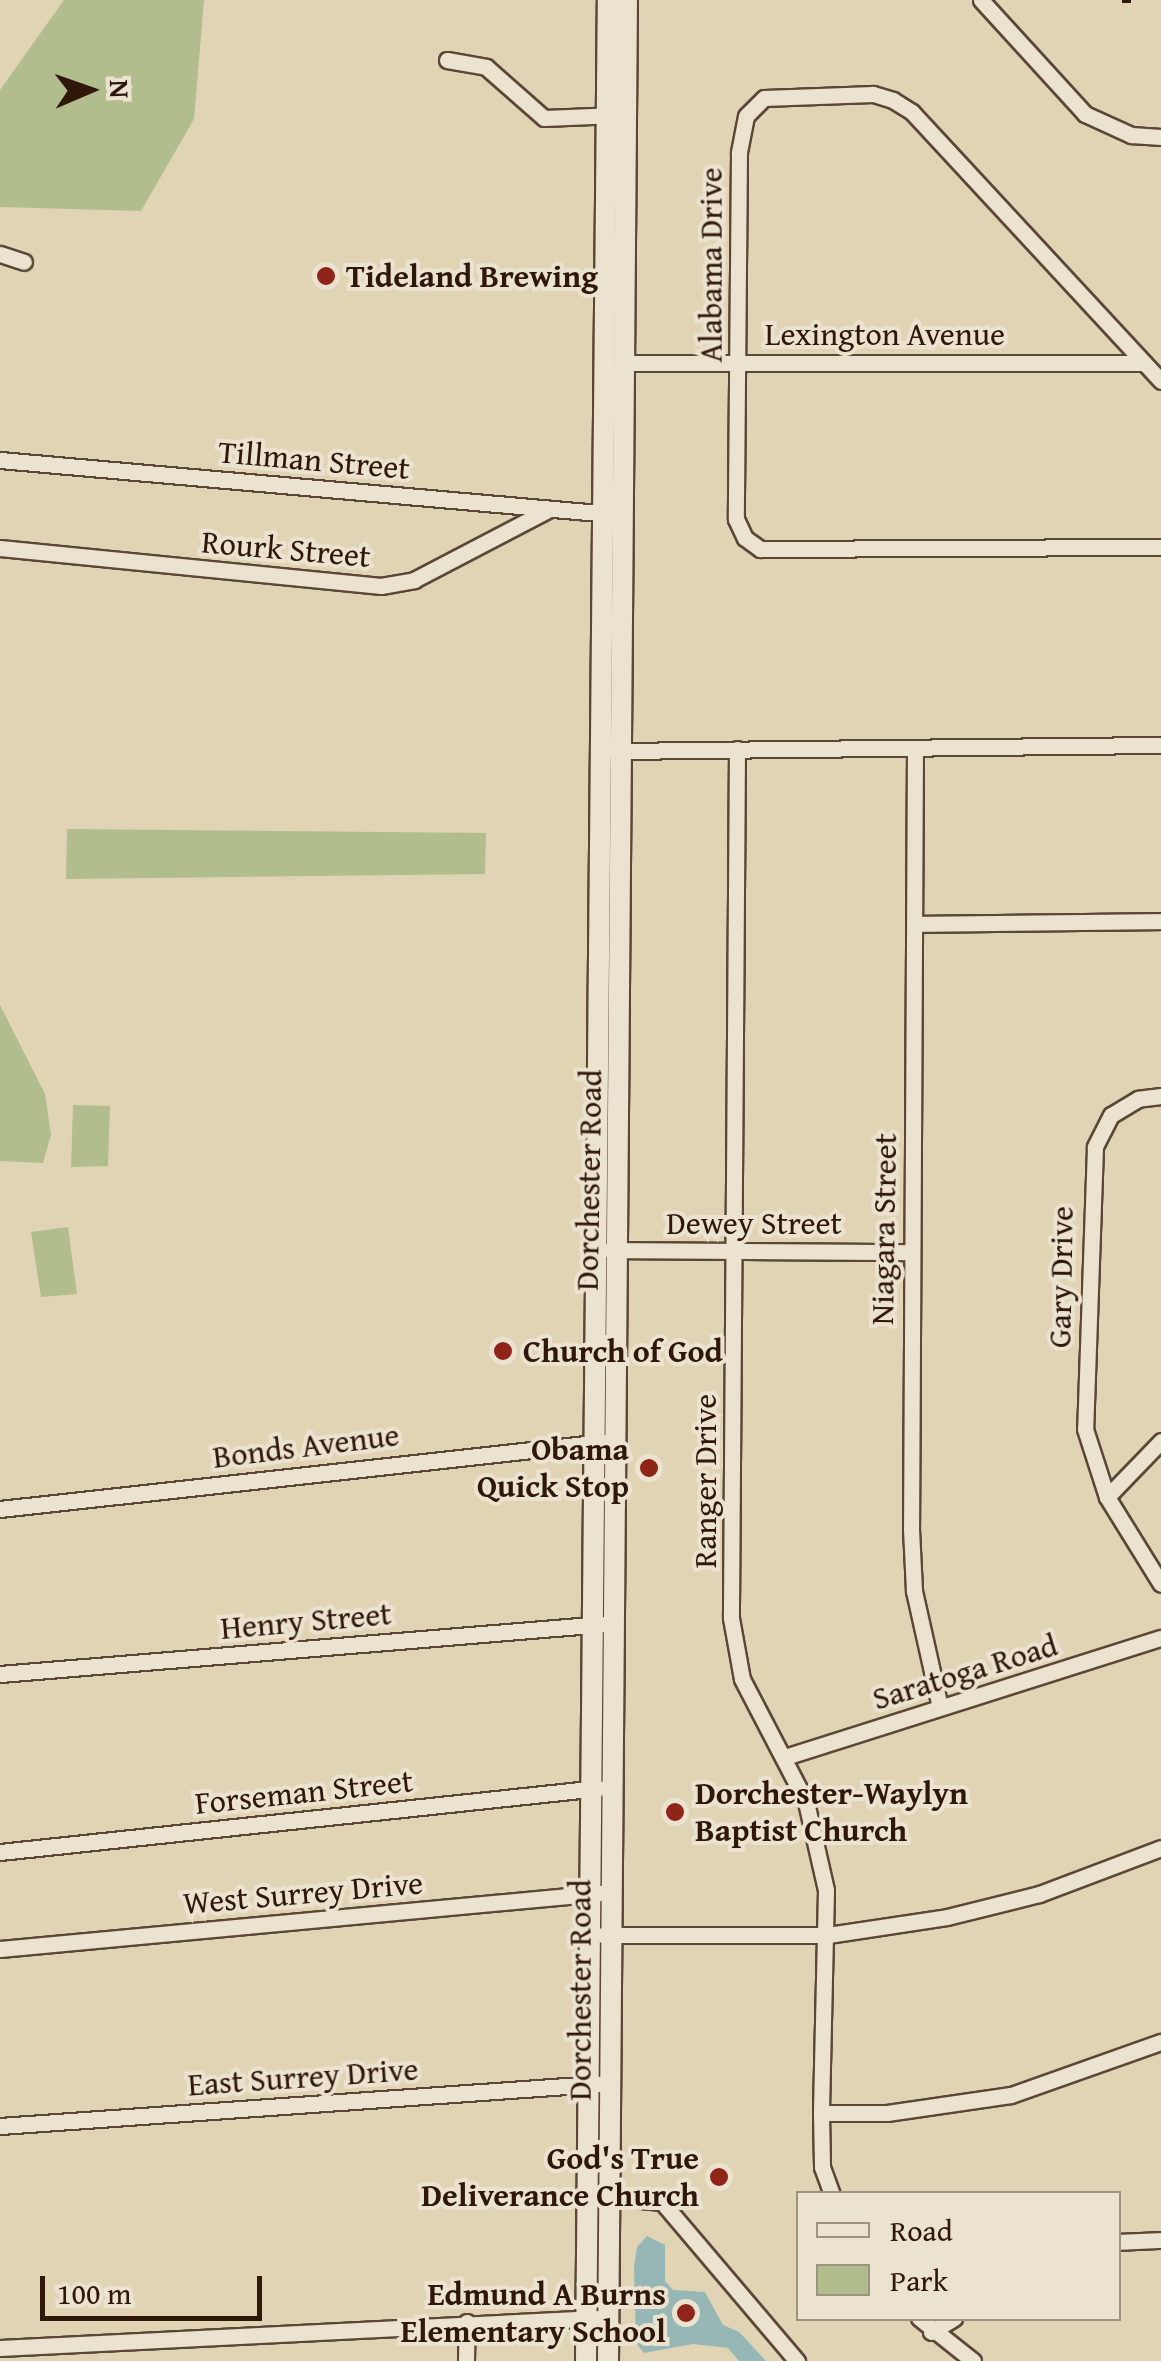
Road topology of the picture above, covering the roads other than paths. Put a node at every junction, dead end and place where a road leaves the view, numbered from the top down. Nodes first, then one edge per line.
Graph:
1 (608, 0) edge
2 (627, 0) edge
3 (981, 0) edge
4 (448, 60) dead end
5 (617, 115) junction
6 (1161, 137) edge
7 (0, 254) edge
8 (24, 262) dead end
9 (738, 361) junction
10 (626, 363) junction
11 (1144, 363) junction
12 (1161, 381) edge
13 (0, 460) edge
14 (550, 509) junction
15 (613, 514) junction
16 (1161, 546) edge
17 (0, 548) edge
18 (1161, 745) edge
19 (915, 748) junction
20 (737, 749) junction
21 (624, 750) junction
22 (600, 752) junction
23 (1161, 921) edge
24 (916, 924) junction
25 (1161, 1096) edge
26 (607, 1250) junction
27 (734, 1250) junction
28 (910, 1252) junction
29 (1161, 1440) edge
30 (595, 1442) junction
31 (618, 1442) junction
32 (1107, 1497) junction
33 (0, 1509) edge
34 (1161, 1584) edge
35 (594, 1624) junction
36 (617, 1625) junction
37 (1161, 1638) edge
38 (0, 1674) edge
39 (940, 1707) junction
40 (785, 1757) junction
41 (603, 1788) junction
42 (1161, 1848) edge
43 (0, 1852) edge
44 (601, 1892) junction
45 (602, 1935) junction
46 (828, 1935) junction
47 (0, 1949) edge
48 (1161, 2042) edge
49 (600, 2084) junction
50 (821, 2113) junction
51 (0, 2126) edge
52 (831, 2191) edge
53 (600, 2196) junction
54 (1160, 2239) edge
55 (1121, 2242) edge
56 (588, 2318) junction
57 (610, 2318) junction
58 (921, 2321) edge
59 (949, 2321) edge
60 (467, 2322) junction
61 (930, 2332) junction
62 (0, 2348) edge
63 (466, 2361) edge
64 (586, 2361) edge
65 (608, 2361) edge
66 (797, 2361) edge
67 (973, 2361) edge

1 - 5 main road, Dorchester Road
2 - 5 main road, Dorchester Road
3 - 6 street
4 - 5 street
5 - 10 main road, Dorchester Road
5 - 15 main road, Dorchester Road
7 - 8 street
9 - 10 street, Lexington Avenue
9 - 11 street, Lexington Avenue
9 - 11 street, Alabama Drive
9 - 16 street, Alabama Drive
10 - 15 main road, Dorchester Road
11 - 12 street, Alabama Drive
13 - 14 street, Tillman Street
14 - 15 street, Tillman Street
14 - 17 street, Rourk Street
15 - 21 main road, Dorchester Road
15 - 22 main road, Dorchester Road
18 - 19 street
19 - 20 street
19 - 24 street, Niagara Street
20 - 21 street
20 - 27 street, Ranger Drive
21 - 22 street
21 - 26 main road, Dorchester Road
22 - 26 main road, Dorchester Road
23 - 24 street
24 - 28 street, Niagara Street
25 - 32 street, Gary Drive
26 - 27 street, Dewey Street
26 - 30 main road, Dorchester Road
26 - 31 main road, Dorchester Road
27 - 28 street, Dewey Street
27 - 40 street, Ranger Drive
28 - 39 street, Niagara Street
29 - 32 street
30 - 31 street, Bonds Avenue
30 - 33 street, Bonds Avenue
30 - 35 main road, Dorchester Road
31 - 36 main road, Dorchester Road
32 - 34 street, Gary Drive
35 - 36 street, Henry Street
35 - 38 street, Henry Street
35 - 41 main road, Dorchester Road
36 - 41 main road, Dorchester Road
37 - 39 street, Saratoga Road
39 - 40 street, Saratoga Road
40 - 46 street, Ranger Drive
41 - 43 street, Forseman Street
41 - 44 main road, Dorchester Road
42 - 46 street
44 - 45 main road, Dorchester Road
44 - 47 street, West Surrey Drive
45 - 46 street
45 - 49 main road, Dorchester Road
46 - 50 street, Ranger Drive
48 - 50 street
49 - 51 street, East Surrey Drive
49 - 53 main road, Dorchester Road
50 - 52 street, Ranger Drive
53 - 56 main road, Dorchester Road
53 - 57 main road, Dorchester Road
53 - 66 street
54 - 55 street
56 - 57 street
56 - 60 street
56 - 64 main road, Dorchester Road
57 - 65 main road, Dorchester Road
58 - 61 street
59 - 61 street
60 - 62 street
60 - 63 street
61 - 67 street

